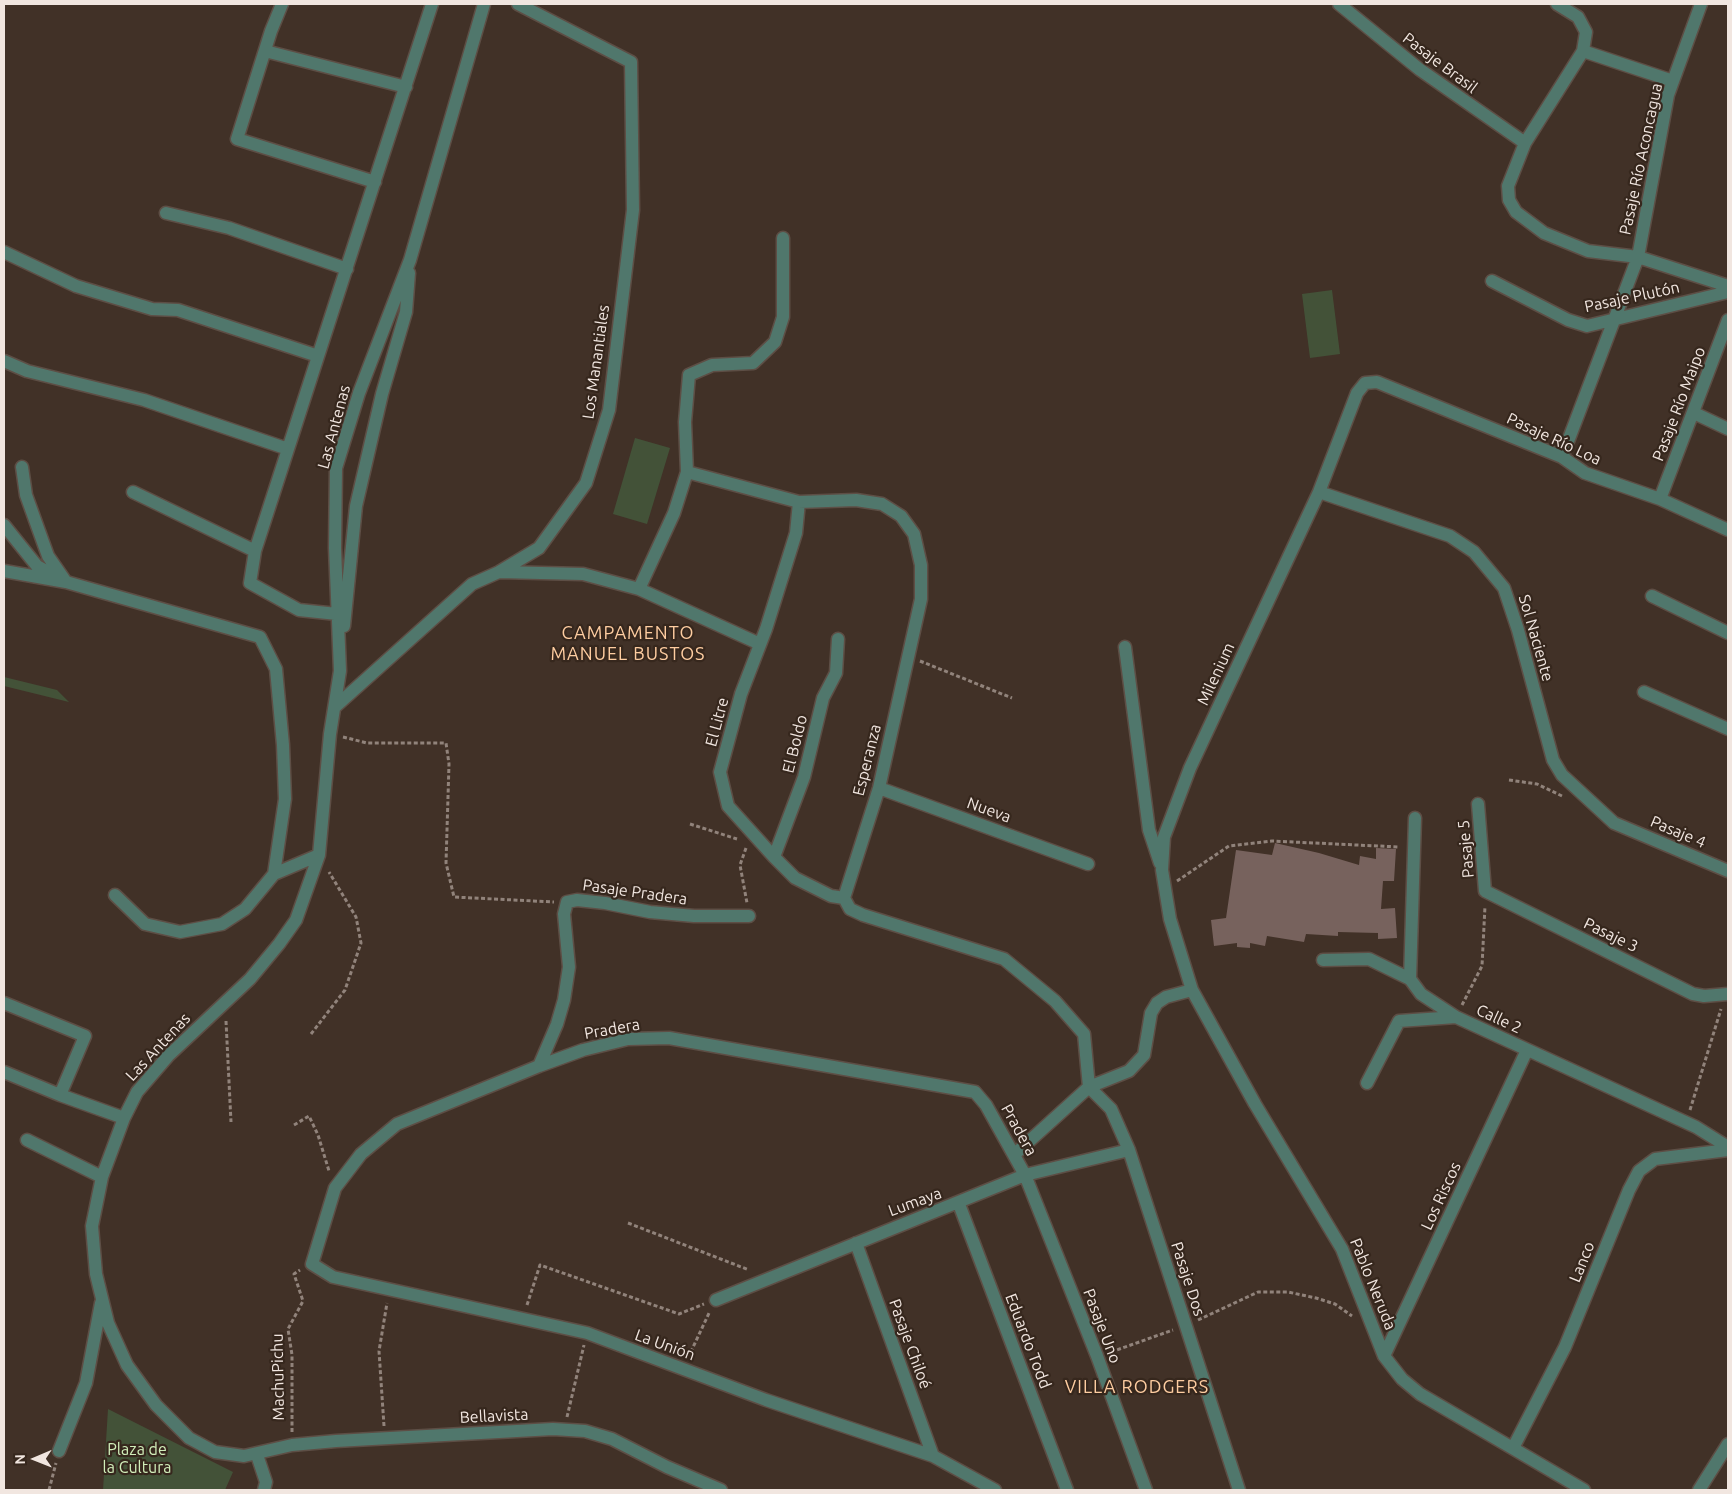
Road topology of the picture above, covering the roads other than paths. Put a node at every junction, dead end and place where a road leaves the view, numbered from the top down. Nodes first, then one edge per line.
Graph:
1 (282, 4) edge
2 (432, 4) edge
3 (484, 4) edge
4 (518, 4) edge
5 (1340, 4) edge
6 (1557, 4) edge
7 (1701, 4) edge
8 (265, 51) junction
9 (1583, 51) junction
10 (1674, 80) junction
11 (406, 87) junction
12 (1525, 143) junction
13 (375, 182) junction
14 (166, 213) dead end
15 (783, 238) dead end
16 (4, 252) edge
17 (1638, 257) junction
18 (410, 260) junction
19 (347, 269) junction
20 (1492, 281) dead end
21 (1728, 286) edge
22 (1728, 292) edge
23 (1613, 321) junction
24 (1727, 325) edge
25 (318, 356) junction
26 (4, 361) edge
27 (1365, 384) joint
28 (1694, 413) junction
29 (1728, 429) edge
30 (288, 449) junction
31 (1562, 457) junction
32 (22, 467) dead end
33 (687, 472) junction
34 (133, 492) dead end
35 (1319, 492) junction
36 (1660, 499) junction
37 (798, 502) junction
38 (4, 525) edge
39 (1728, 530) edge
40 (255, 551) junction
41 (4, 572) edge
42 (499, 572) junction
43 (66, 582) junction
44 (639, 589) junction
45 (1652, 596) dead end
46 (337, 614) junction
47 (1728, 633) edge
48 (838, 638) dead end
49 (760, 644) junction
50 (1125, 646) dead end
51 (340, 671) junction
52 (1644, 692) dead end
53 (336, 706) junction
54 (1728, 729) edge
55 (879, 788) junction
56 (1478, 804) dead end
57 (1415, 818) dead end
58 (1614, 823) joint
59 (319, 855) junction
60 (774, 857) junction
61 (1088, 864) dead end
62 (1162, 870) junction
63 (1728, 871) edge
64 (274, 874) junction
65 (1486, 890) joint
66 (115, 895) dead end
67 (844, 898) junction
68 (749, 916) road end
69 (1324, 960) dead end
70 (1410, 979) junction
71 (1192, 990) junction
72 (1727, 994) edge
73 (4, 1003) edge
74 (1456, 1017) junction
75 (1527, 1050) junction
76 (539, 1066) junction
77 (4, 1072) edge
78 (1367, 1083) dead end
79 (1089, 1087) junction
80 (60, 1096) junction
81 (124, 1118) junction
82 (27, 1140) dead end
83 (1728, 1149) edge
84 (1129, 1150) junction
85 (1015, 1154) junction
86 (1025, 1175) junction
87 (102, 1177) junction
88 (959, 1204) junction
89 (856, 1243) junction
90 (312, 1264) joint
91 (102, 1298) junction
92 (716, 1300) road end
93 (1384, 1356) junction
94 (1728, 1444) edge
95 (1513, 1448) junction
96 (59, 1451) road end
97 (257, 1455) junction
98 (933, 1456) junction
99 (264, 1490) edge
100 (721, 1490) edge
101 (995, 1490) edge
102 (1067, 1490) edge
103 (1146, 1490) edge
104 (1239, 1490) edge
105 (1584, 1490) edge
106 (1699, 1490) edge

1 - 8 street
2 - 11 street
3 - 18 street, Las Antenas
4 - 42 street, Los Manantiales
5 - 12 street, Pasaje Brasil
6 - 9 street
7 - 10 street, Pasaje Río Aconcagua
8 - 11 street
8 - 13 street
9 - 10 street
9 - 12 street
10 - 17 street, Pasaje Río Aconcagua
11 - 13 street
12 - 17 street
13 - 19 street
14 - 19 street
15 - 33 street
16 - 25 street
17 - 21 street
17 - 23 street, Pasaje Río Aconcagua
18 - 46 street, Las Antenas
18 - 51 street, Las Antenas
19 - 25 street
20 - 23 street, Pasaje Plutón
22 - 23 street, Pasaje Plutón
23 - 31 street, Pasaje Río Aconcagua
24 - 28 street, Pasaje Río Maipo
25 - 30 street
26 - 30 street
27 - 31 street, Pasaje Río Loa
27 - 35 street, Milenium
28 - 29 street
28 - 36 street, Pasaje Río Maipo
30 - 40 street
31 - 36 street, Pasaje Río Loa
32 - 43 street
33 - 37 street, Esperanza
33 - 44 street
34 - 40 street
35 - 58 street, Sol Naciente
35 - 62 street, Milenium
36 - 39 street, Pasaje Río Loa
37 - 49 street, El Litre
37 - 55 street, Esperanza
38 - 43 street
40 - 46 street
41 - 43 street
42 - 44 street
42 - 53 street, Los Manantiales
43 - 64 street
44 - 49 street
45 - 47 street
46 - 51 street, Las Antenas
48 - 60 street, El Boldo
49 - 60 street, El Litre
50 - 62 street
51 - 53 street, Las Antenas
52 - 54 street
53 - 59 street, Las Antenas
55 - 61 street, Nueva
55 - 67 street, Esperanza
56 - 65 street, Pasaje 5
57 - 70 street
58 - 63 street, Pasaje 4
59 - 64 street
59 - 81 street, Las Antenas
60 - 67 street, El Litre
62 - 71 street, Milenium
64 - 66 street
65 - 72 street, Pasaje 3
67 - 79 street
68 - 76 street, Pasaje Pradera
69 - 70 street
70 - 74 street, Calle 2
71 - 79 street
71 - 93 street, Pablo Neruda
73 - 80 street
74 - 75 street, Calle 2
74 - 78 street
75 - 83 street, Calle 2
75 - 93 street, Los Riscos
76 - 85 street, Pradera
76 - 90 street, Pradera
77 - 80 street
79 - 84 street, Pasaje Dos
79 - 85 street
80 - 81 street
81 - 87 street, Las Antenas
82 - 87 street
83 - 95 street, Lanco
84 - 86 street, Lumaya
84 - 104 street, Pasaje Dos
85 - 86 street, Pradera
86 - 88 street, Lumaya
86 - 103 street, Pasaje Uno
87 - 91 street, Las Antenas
88 - 89 street, Lumaya
88 - 102 street, Eduardo Todd
89 - 92 street, Lumaya
89 - 98 street, Pasaje Chiloé
90 - 98 street, La Unión
91 - 96 street
91 - 97 street, Las Antenas
93 - 95 street, Pablo Neruda
94 - 106 street
95 - 105 street, Pablo Neruda
97 - 99 street
97 - 100 street, Bellavista
98 - 101 street, La Unión

